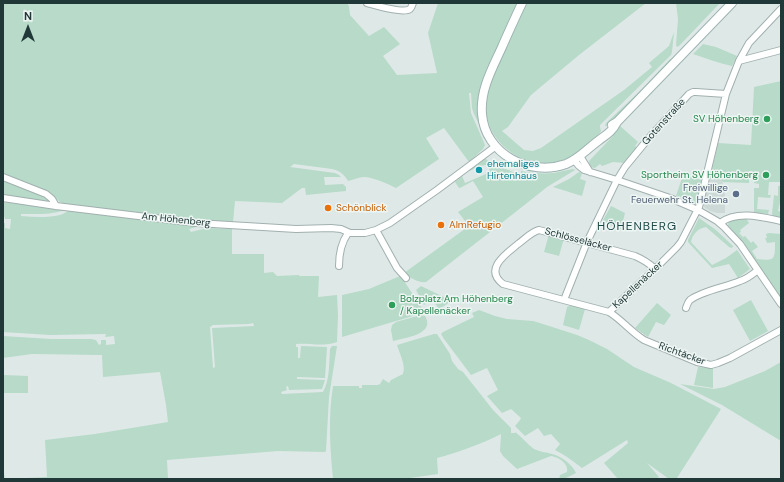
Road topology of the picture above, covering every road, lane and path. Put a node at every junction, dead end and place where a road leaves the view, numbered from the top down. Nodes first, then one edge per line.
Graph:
1 (367, 3) edge
2 (413, 3) edge
3 (522, 3) edge
4 (732, 3) edge
5 (781, 9) edge
6 (781, 50) edge
7 (739, 61) junction
8 (726, 94) junction
9 (496, 146) junction
10 (577, 158) junction
11 (3, 177) edge
12 (617, 180) junction
13 (3, 198) edge
14 (56, 206) junction
15 (698, 210) junction
16 (781, 221) edge
17 (720, 223) junction
18 (376, 230) junction
19 (348, 233) junction
20 (587, 242) junction
21 (339, 266) dead end
22 (655, 269) junction
23 (758, 270) junction
24 (406, 278) dead end
25 (564, 300) junction
26 (781, 304) edge
27 (686, 308) dead end
28 (609, 312) junction
29 (781, 330) edge

1 - 2 street
3 - 9 main road
4 - 10 main road
5 - 7 street, Kapellenäcker
6 - 7 street
7 - 8 street, Kapellenäcker
8 - 12 street, Gotenstraße
8 - 15 street, Kapellenäcker
9 - 10 main road
9 - 18 street, Am Höhenberg
10 - 12 street
11 - 14 street
12 - 15 street
12 - 20 street
13 - 14 street, Am Höhenberg
14 - 19 street, Am Höhenberg
15 - 17 street
15 - 22 street, Kapellenäcker
16 - 17 street
17 - 23 street
18 - 19 street, Am Höhenberg
18 - 24 street
19 - 21 street
20 - 22 street, Schlösseläcker
20 - 25 street
20 - 25 street, Schlösseläcker
22 - 28 street, Kapellenäcker
23 - 26 street
23 - 27 street
25 - 28 street, Kapellenäcker
28 - 29 street, Richtäcker

